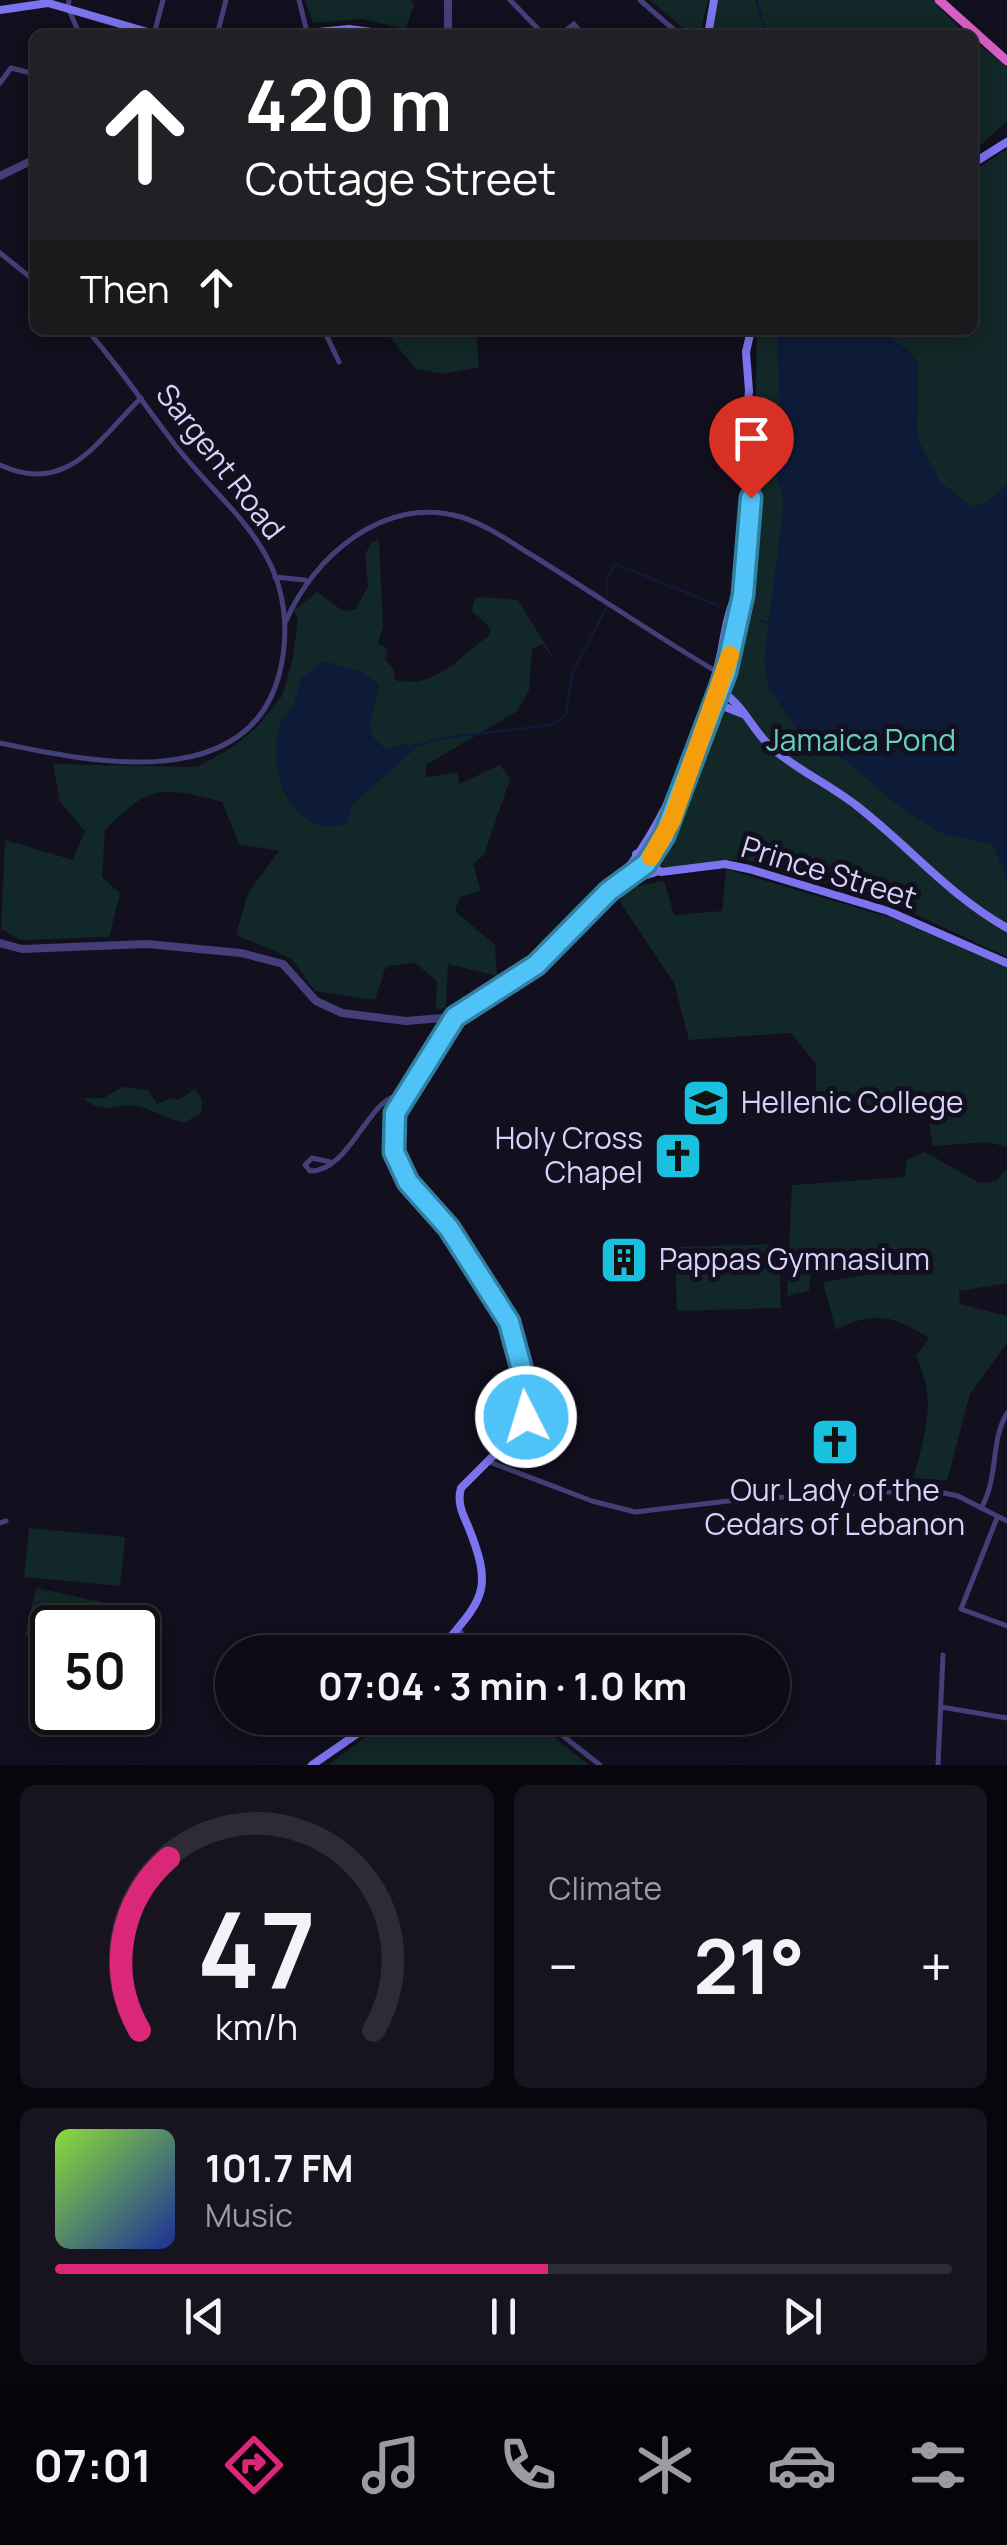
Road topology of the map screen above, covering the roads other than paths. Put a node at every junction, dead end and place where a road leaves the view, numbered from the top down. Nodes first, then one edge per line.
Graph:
1 (163, 0) edge
2 (226, 0) edge
3 (299, 0) edge
4 (448, 0) edge
5 (510, 0) edge
6 (640, 0) edge
7 (714, 0) edge
8 (939, 0) edge
9 (68, 4) edge
10 (0, 10) edge
11 (78, 30) edge
12 (144, 30) edge
13 (157, 30) edge
14 (218, 30) edge
15 (306, 30) edge
16 (448, 30) edge
17 (539, 30) edge
18 (674, 30) edge
19 (709, 30) edge
20 (973, 30) edge
21 (978, 34) edge
22 (1007, 60) edge
23 (30, 73) edge
24 (0, 83) edge
25 (1007, 142) edge
26 (978, 160) edge
27 (30, 161) edge
28 (0, 176) edge
29 (0, 253) edge
30 (30, 278) edge
31 (91, 335) edge
32 (326, 335) edge
33 (749, 335) edge
34 (339, 362) dead end
35 (141, 398) junction
36 (0, 465) edge
37 (276, 577) junction
38 (305, 580) junction
39 (742, 586) junction
40 (285, 622) junction
41 (717, 672) junction
42 (716, 689) junction
43 (711, 702) junction
44 (743, 714) junction
45 (0, 742) edge
46 (636, 854) junction
47 (646, 864) junction
48 (659, 872) junction
49 (626, 881) junction
50 (609, 891) junction
51 (1007, 928) edge
52 (0, 943) edge
53 (22, 950) junction
54 (0, 953) edge
55 (1007, 963) edge
56 (455, 1017) junction
57 (402, 1096) junction
58 (330, 1162) dead end
59 (1007, 1413) edge
60 (487, 1461) junction
61 (982, 1508) junction
62 (998, 1517) junction
63 (1007, 1521) edge
64 (1007, 1626) edge
65 (458, 1629) junction
66 (453, 1635) edge
67 (463, 1635) edge
68 (943, 1656) dead end
69 (941, 1707) junction
70 (1007, 1718) edge
71 (355, 1735) edge
72 (562, 1735) edge
73 (312, 1765) edge
74 (600, 1765) edge
75 (938, 1765) edge

1 - 13 street
2 - 14 street
3 - 15 street
4 - 16 street
5 - 17 street
6 - 18 street
7 - 19 main road
8 - 20 highway
9 - 10 main road
9 - 11 street
9 - 12 main road
21 - 22 highway
23 - 24 street
25 - 26 main road
27 - 28 street
29 - 30 street
31 - 35 street, Sargent Road
32 - 34 street
33 - 39 main road
35 - 36 street
35 - 37 street, Sargent Road
37 - 38 street
37 - 40 street, Sargent Road
38 - 40 street
38 - 41 street
39 - 41 main road
39 - 42 main road
40 - 45 street, Sargent Road
41 - 42 main road
42 - 43 main road
42 - 44 main road
43 - 44 main road
43 - 46 main road
43 - 47 main road
44 - 51 main road
46 - 47 main road
46 - 50 main road
47 - 48 main road
47 - 49 main road
48 - 49 main road, Prince Street
48 - 55 main road, Prince Street
49 - 50 main road
50 - 56 main road
52 - 53 street
53 - 54 street
53 - 56 street
56 - 57 main road
57 - 58 street
57 - 60 main road
59 - 61 street
60 - 61 street
60 - 65 main road
61 - 62 street
62 - 63 street
62 - 64 street
65 - 66 main road
65 - 67 street
68 - 69 street
69 - 70 street
69 - 75 street
71 - 73 main road
72 - 74 street

